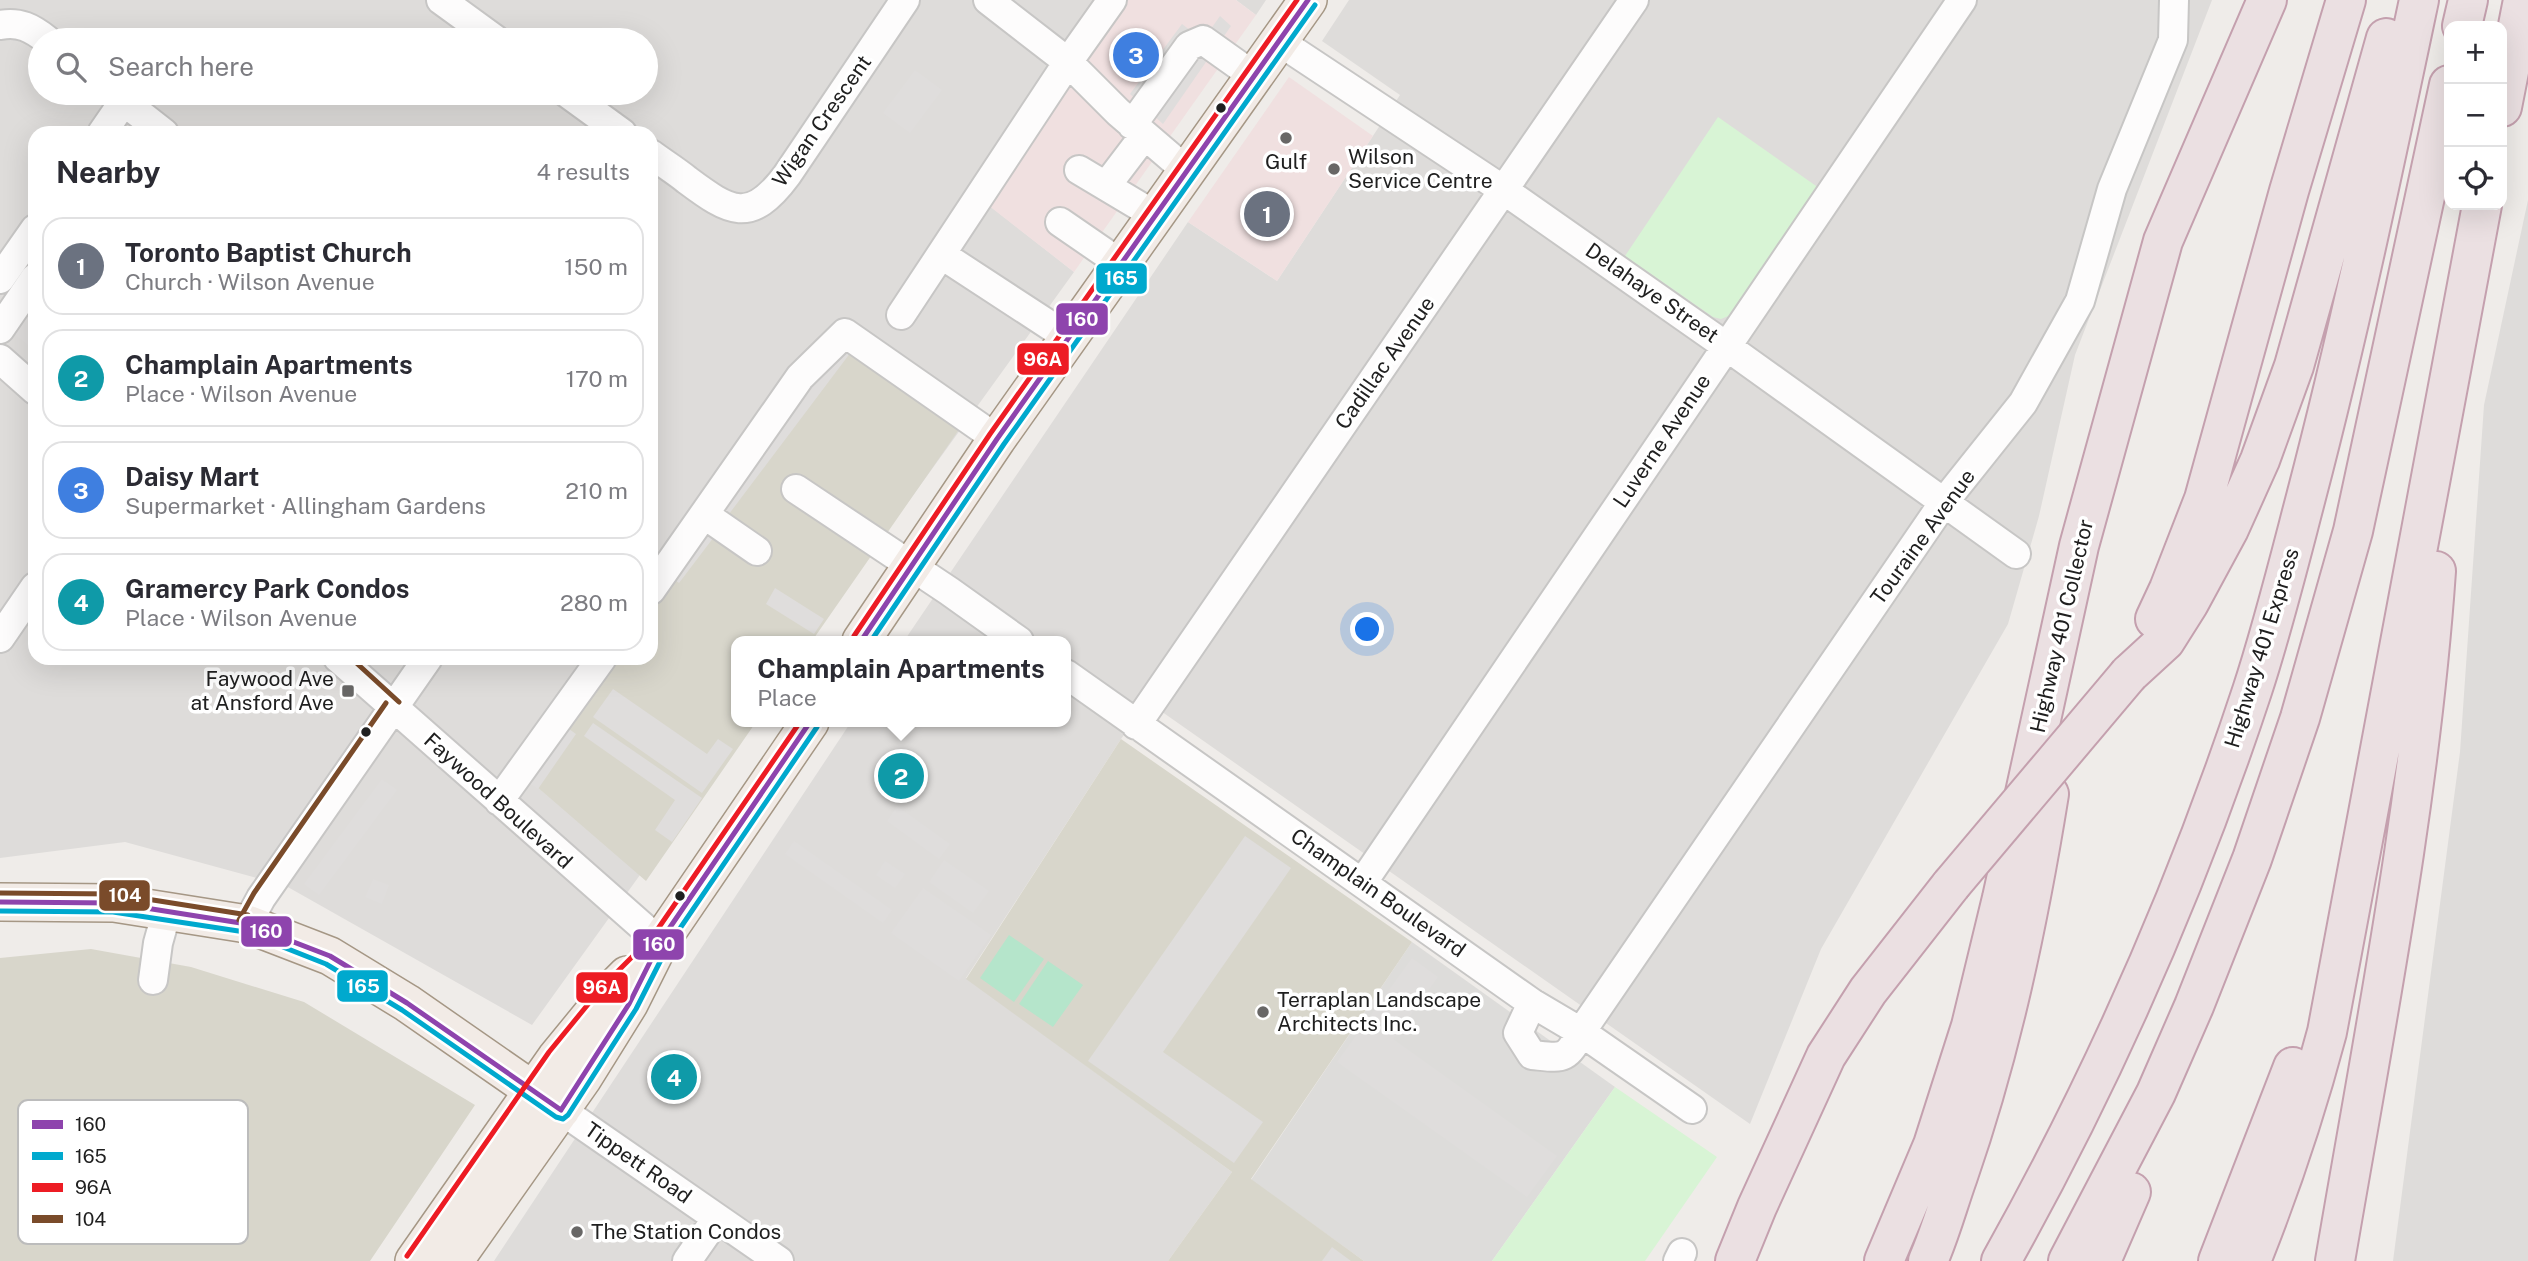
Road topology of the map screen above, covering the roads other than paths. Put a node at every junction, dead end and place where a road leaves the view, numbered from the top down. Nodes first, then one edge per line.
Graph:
1 (442, 0) edge
2 (905, 0) edge
3 (988, 0) edge
4 (1112, 0) edge
5 (1308, 0) edge
6 (1634, 0) edge
7 (1962, 0) edge
8 (2174, 0) edge
9 (2267, 0) edge
10 (2346, 0) edge
11 (2405, 0) edge
12 (2418, 0) edge
13 (2468, 0) edge
14 (2523, 0) edge
15 (2463, 21) edge
16 (0, 25) edge
17 (29, 28) edge
18 (480, 28) edge
19 (1280, 42) junction
20 (1068, 62) junction
21 (1255, 77) junction
22 (2507, 84) edge
23 (114, 105) edge
24 (126, 105) edge
25 (584, 105) edge
26 (2444, 109) edge
27 (105, 126) edge
28 (147, 126) edge
29 (612, 126) edge
30 (1138, 131) junction
31 (658, 159) edge
32 (1079, 170) dead end
33 (1188, 172) junction
34 (1106, 186) junction
35 (1505, 191) junction
36 (2481, 210) edge
37 (1156, 216) junction
38 (1060, 222) dead end
39 (28, 239) edge
40 (942, 255) junction
41 (1121, 264) junction
42 (0, 279) edge
43 (28, 299) edge
44 (901, 315) dead end
45 (0, 329) edge
46 (1069, 338) junction
47 (1726, 346) junction
48 (0, 359) edge
49 (2451, 362) junction
50 (28, 384) edge
51 (997, 439) junction
52 (796, 489) dead end
53 (1944, 502) junction
54 (705, 515) junction
55 (2079, 546) junction
56 (757, 551) dead end
57 (2016, 554) dead end
58 (911, 566) junction
59 (658, 580) edge
60 (28, 597) edge
61 (863, 636) edge
62 (1012, 636) edge
63 (0, 638) edge
64 (346, 665) edge
65 (423, 665) edge
66 (597, 665) edge
67 (2129, 674) junction
68 (1071, 678) edge
69 (394, 708) junction
70 (1136, 725) junction
71 (807, 727) edge
72 (499, 801) junction
73 (2355, 881) junction
74 (1363, 882) junction
75 (0, 902) edge
76 (167, 911) junction
77 (247, 924) junction
78 (660, 942) junction
79 (153, 981) dead end
80 (1532, 1003) junction
81 (2194, 1006) junction
82 (1581, 1032) junction
83 (547, 1100) junction
84 (1692, 1109) dead end
85 (717, 1218) junction
86 (414, 1261) edge
87 (454, 1261) edge
88 (687, 1261) edge
89 (779, 1261) edge
90 (1735, 1261) edge
91 (1884, 1261) edge
92 (1928, 1261) edge
93 (2001, 1261) edge
94 (2068, 1261) edge
95 (2101, 1261) edge
96 (2218, 1261) edge
97 (2251, 1261) edge
98 (2335, 1261) edge

1 - 18 street
2 - 31 street, Wigan Crescent
3 - 20 street
4 - 20 street
5 - 19 main road
6 - 35 street, Cadillac Avenue
7 - 47 street, Luverne Avenue
8 - 53 street, Touraine Avenue
9 - 55 highway, Highway 401 Collector
10 - 67 highway
11 - 67 highway
12 - 93 highway, Highway 401 Express
13 - 15 highway
14 - 22 highway
16 - 17 street
19 - 21 main road
19 - 35 street, Delahaye Street
20 - 30 street
20 - 40 street
21 - 30 street
21 - 33 main road
23 - 27 street
24 - 28 street
25 - 29 street
26 - 81 highway
30 - 33 street
30 - 34 street
32 - 34 street
33 - 37 main road
34 - 37 street
35 - 47 street, Delahaye Street
35 - 70 street, Cadillac Avenue
36 - 49 highway
37 - 41 main road
38 - 41 street
39 - 42 street
40 - 44 street
40 - 46 street
41 - 46 main road
43 - 45 street
46 - 51 main road
47 - 53 street, Delahaye Street
47 - 74 street, Luverne Avenue
48 - 50 street
49 - 73 highway
49 - 98 highway
51 - 54 street
51 - 58 main road
52 - 58 street
53 - 57 street, Delahaye Street
53 - 82 street, Touraine Avenue
54 - 56 street
54 - 59 street
55 - 91 highway, Highway 401 Collector
55 - 92 highway
58 - 61 main road
58 - 62 street
60 - 63 street
64 - 69 street, Faywood Boulevard
65 - 69 street
66 - 72 street
67 - 90 highway, bridge
68 - 70 street, Champlain Boulevard
69 - 72 street, Faywood Boulevard
69 - 77 street
70 - 74 street, Champlain Boulevard
71 - 78 main road
72 - 78 street, Faywood Boulevard
73 - 96 highway
73 - 97 highway
74 - 80 street, Champlain Boulevard
75 - 76 main road
76 - 77 main road
76 - 79 street
77 - 83 main road
78 - 83 main road
80 - 82 street, Champlain Boulevard
80 - 82 street, Touraine Avenue
81 - 94 highway
81 - 95 highway
82 - 84 street, Champlain Boulevard
83 - 85 street, Tippett Road
83 - 86 main road
83 - 87 main road
85 - 88 street
85 - 89 street, Tippett Road

